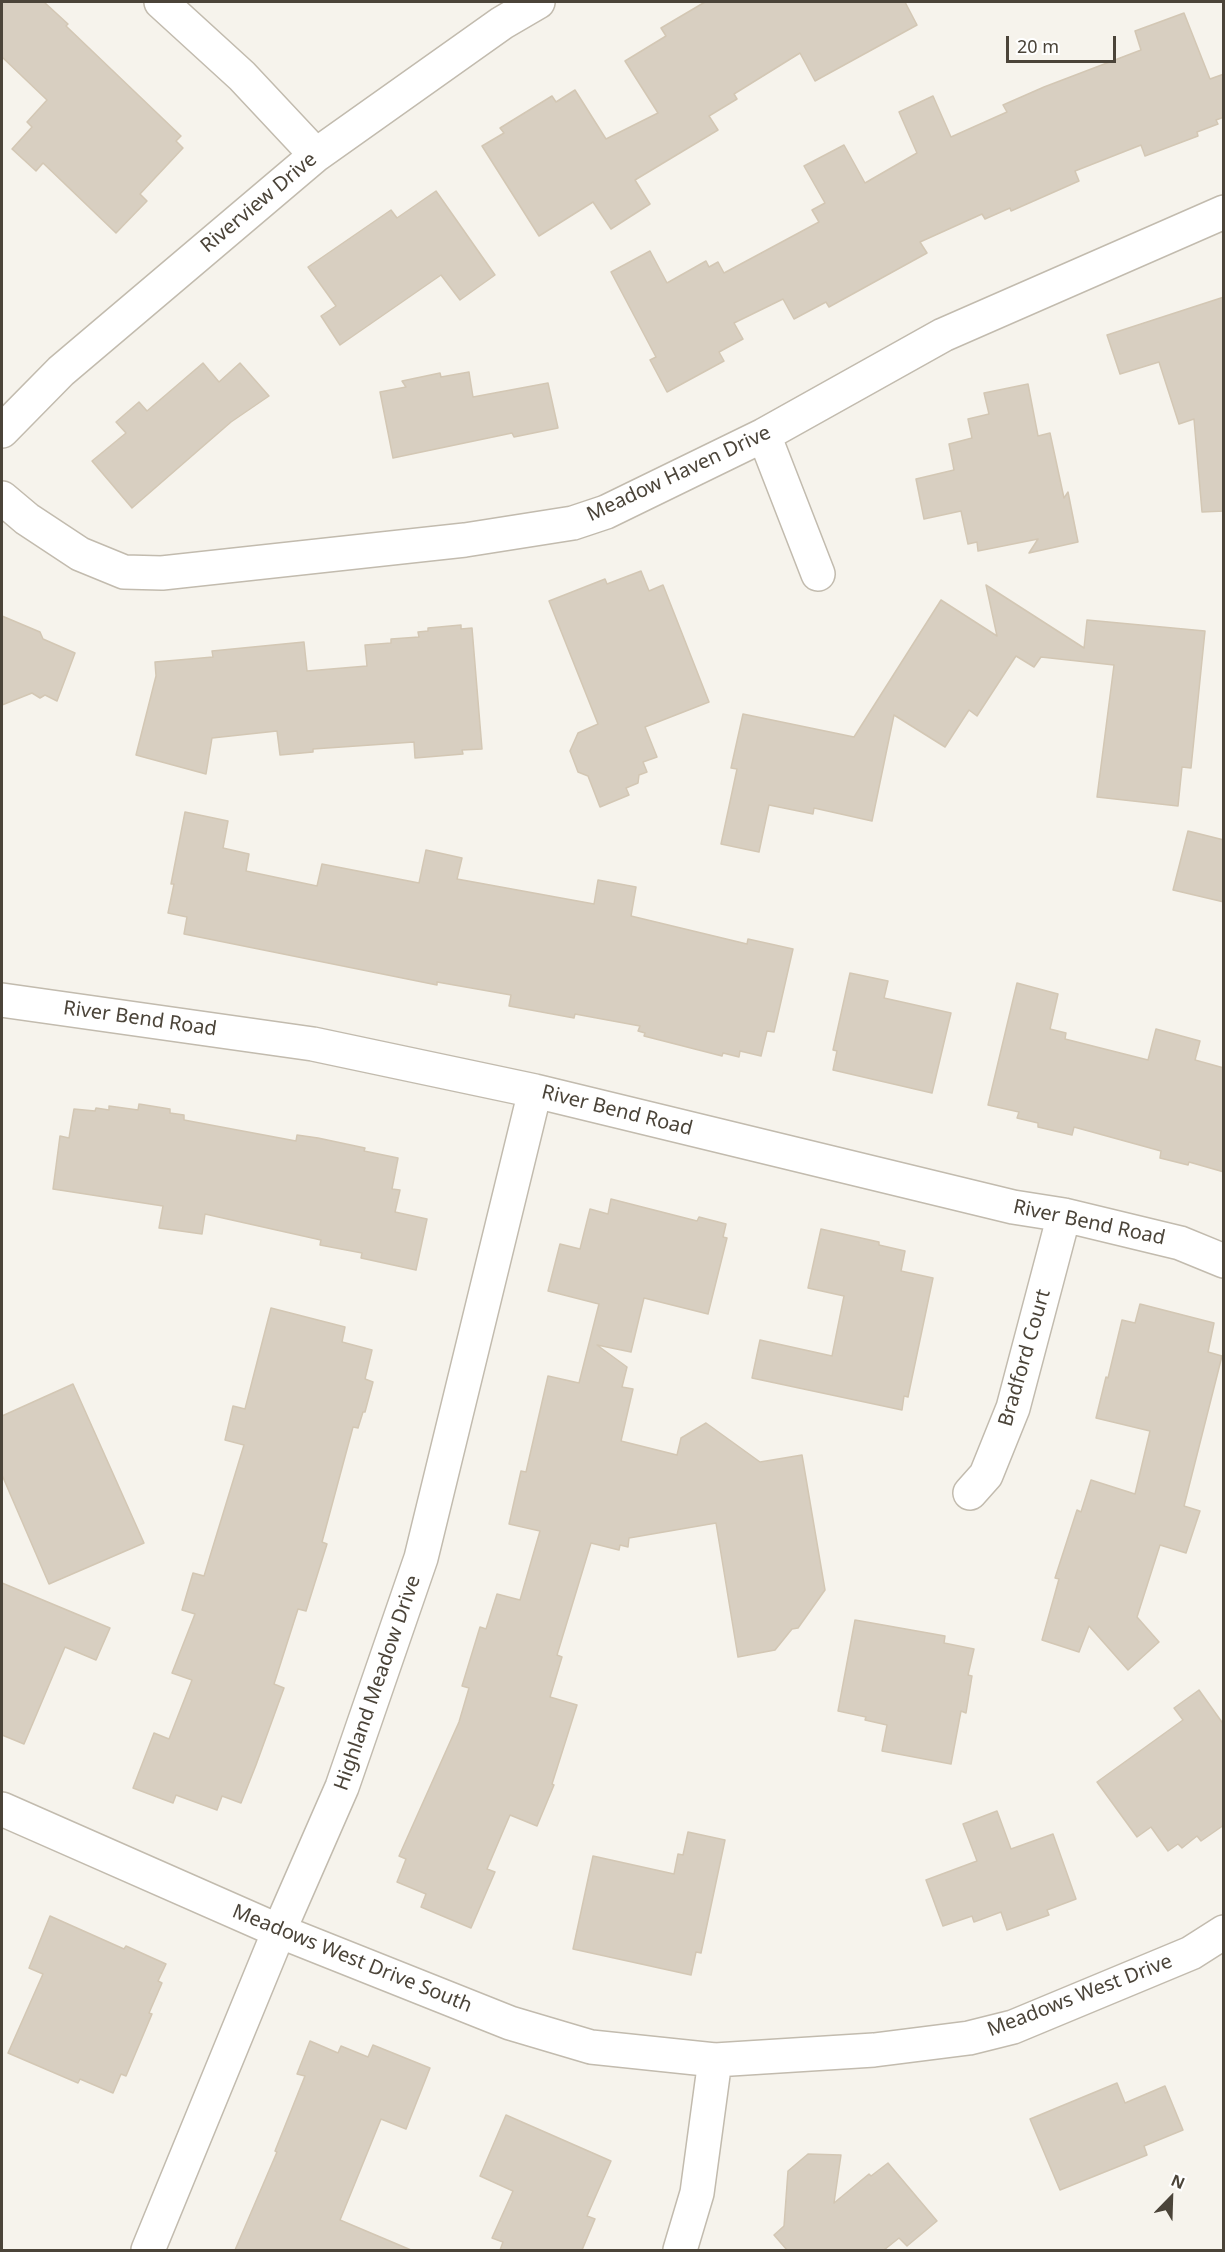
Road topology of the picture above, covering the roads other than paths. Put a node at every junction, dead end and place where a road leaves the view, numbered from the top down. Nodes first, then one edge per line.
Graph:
1 (161, 2) edge
2 (538, 2) edge
3 (316, 154) junction
4 (1224, 212) edge
5 (2, 431) edge
6 (764, 435) junction
7 (2, 498) edge
8 (818, 574) dead end
9 (2, 1000) edge
10 (535, 1091) junction
11 (1064, 1215) junction
12 (1224, 1260) edge
13 (970, 1492) dead end
14 (2, 1809) edge
15 (279, 1931) junction
16 (1222, 1939) edge
17 (715, 2060) junction
18 (148, 2250) edge
19 (680, 2250) edge

1 - 3 street
2 - 3 street, Riverview Drive
3 - 5 street, Riverview Drive
4 - 6 street, Meadow Haven Drive
6 - 7 street, Meadow Haven Drive
6 - 8 street
9 - 10 street, River Bend Road
10 - 11 street, River Bend Road
10 - 15 street, Highland Meadow Drive
11 - 12 street, River Bend Road
11 - 13 street, Bradford Court
14 - 15 street, Meadows West Drive South
15 - 17 street, Meadows West Drive South
15 - 18 street, Highland Meadow Drive
16 - 17 street, Meadows West Drive
17 - 19 street

